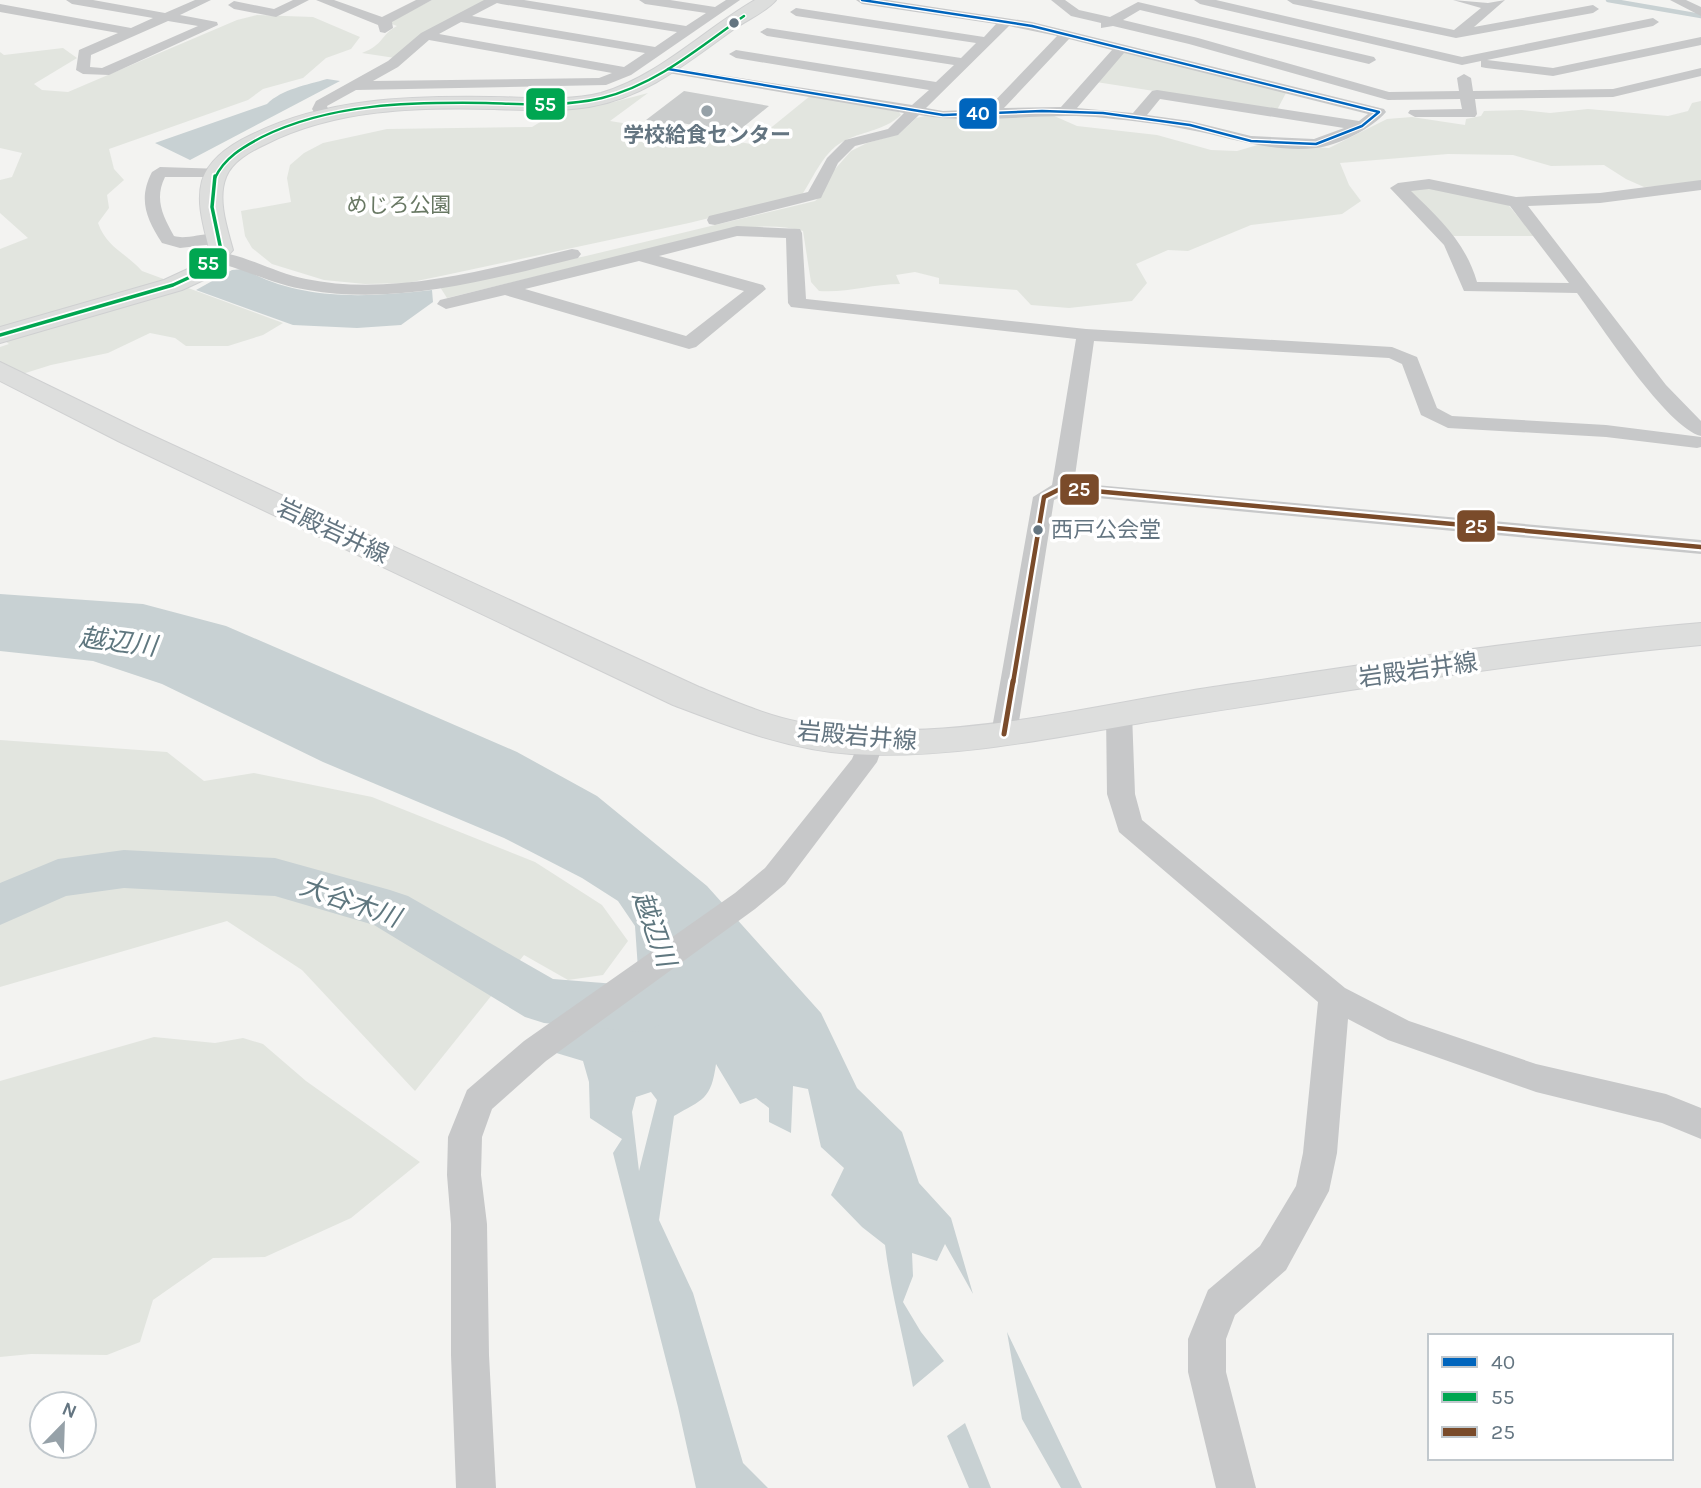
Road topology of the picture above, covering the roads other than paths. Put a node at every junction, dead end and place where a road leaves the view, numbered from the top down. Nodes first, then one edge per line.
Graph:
1 (76, 0) edge
2 (140, 0) edge
3 (205, 0) edge
4 (247, 0) edge
5 (303, 0) edge
6 (322, 0) edge
7 (363, 0) edge
8 (426, 0) edge
9 (493, 0) edge
10 (501, 0) edge
11 (645, 0) edge
12 (734, 0) edge
13 (767, 0) edge
14 (815, 0) edge
15 (862, 0) edge
16 (1057, 0) edge
17 (1200, 0) edge
18 (1293, 0) edge
19 (1459, 0) edge
20 (1676, 0) edge
21 (1559, 2) dead end
22 (1495, 3) edge
23 (0, 8) edge
24 (120, 8) junction
25 (344, 9) junction
26 (1245, 10) junction
27 (717, 11) junction
28 (796, 12) junction
29 (1701, 12) edge
30 (1627, 16) dead end
31 (167, 17) junction
32 (459, 18) junction
33 (1007, 22) junction
34 (1112, 22) junction
35 (1221, 26) junction
36 (688, 30) junction
37 (132, 32) junction
38 (767, 32) junction
39 (1066, 34) junction
40 (1456, 34) junction
41 (426, 36) junction
42 (1083, 37) junction
43 (987, 41) junction
44 (1194, 41) junction
45 (1701, 41) edge
46 (1393, 46) junction
47 (1122, 47) junction
48 (491, 48) junction
49 (657, 51) junction
50 (736, 54) junction
51 (1167, 58) junction
52 (1265, 60) junction
53 (1369, 60) junction
54 (1462, 61) junction
55 (964, 63) junction
56 (1594, 63) junction
57 (668, 69) junction
58 (626, 72) junction
59 (1553, 72) junction
60 (1701, 72) edge
61 (708, 75) junction
62 (1238, 76) junction
63 (1339, 81) junction
64 (433, 83) junction
65 (1641, 85) junction
66 (353, 86) junction
67 (939, 87) junction
68 (1557, 95) junction
69 (1466, 96) junction
70 (915, 111) junction
71 (1066, 111) junction
72 (1392, 113) junction
73 (990, 114) junction
74 (323, 116) junction
75 (1138, 116) junction
76 (1362, 126) junction
77 (217, 172) junction
78 (1701, 185) edge
79 (1516, 202) junction
80 (218, 248) junction
81 (640, 256) junction
82 (1580, 288) junction
83 (506, 289) junction
84 (446, 304) dead end
85 (0, 335) edge
86 (1086, 335) junction
87 (0, 370) edge
88 (1700, 439) edge
89 (1062, 488) junction
90 (1701, 547) edge
91 (1701, 634) edge
92 (1119, 713) junction
93 (1003, 734) junction
94 (871, 742) junction
95 (745, 901) joint
96 (1334, 997) junction
97 (535, 1051) joint
98 (1701, 1124) edge
99 (476, 1488) edge
100 (1236, 1488) edge

1 - 24 street
2 - 24 street
3 - 31 street
4 - 5 street
6 - 25 street
7 - 25 street
8 - 25 street
9 - 32 street
10 - 36 street
11 - 27 street
12 - 27 street
13 - 57 main road
14 - 28 street
15 - 33 street
16 - 34 street
17 - 26 street
18 - 40 street
19 - 22 street
20 - 29 street
21 - 40 street
22 - 40 street
23 - 37 street
24 - 31 street
26 - 35 street
26 - 46 street
27 - 36 street
28 - 38 street
28 - 43 street
30 - 54 street
31 - 37 street
31 - 37 street
32 - 41 street
32 - 49 street
33 - 39 street
33 - 43 street
34 - 35 street
34 - 42 street
34 - 44 street
35 - 44 street
35 - 53 street
36 - 49 street
38 - 50 street
38 - 55 street
39 - 42 street
39 - 73 street
40 - 46 street
41 - 48 street
41 - 66 street
42 - 47 street
43 - 55 street
44 - 51 street
44 - 52 street
45 - 56 street
46 - 53 street
46 - 54 street
47 - 51 street
47 - 71 street
48 - 58 street
48 - 64 street
49 - 58 street
50 - 61 street
50 - 67 street
51 - 62 street
52 - 62 street
52 - 63 street
53 - 63 street
54 - 59 street
54 - 69 street
55 - 67 street
56 - 59 street
56 - 65 street
57 - 61 street
57 - 74 main road
58 - 64 street
59 - 68 street
60 - 65 street
61 - 70 street
62 - 72 street
63 - 69 street
64 - 66 street
65 - 68 street
66 - 74 street
67 - 70 street
68 - 69 street
69 - 72 street
70 - 73 street
70 - 80 street
71 - 73 street
71 - 75 street
72 - 76 street
74 - 77 main road
75 - 76 street
75 - 76 street
77 - 80 main road
77 - 80 street
78 - 79 street
79 - 82 street
79 - 82 street
80 - 85 main road
81 - 83 street
81 - 83 street
81 - 86 street
82 - 88 street
83 - 84 street
86 - 88 street
86 - 89 street
87 - 94 main road, 岩殿岩井線
89 - 90 street
89 - 93 street
91 - 92 main road, 岩殿岩井線
92 - 93 main road, 岩殿岩井線
92 - 96 street
93 - 94 main road, 岩殿岩井線
94 - 95 street
95 - 97 street
96 - 98 street
96 - 100 street
97 - 99 street

